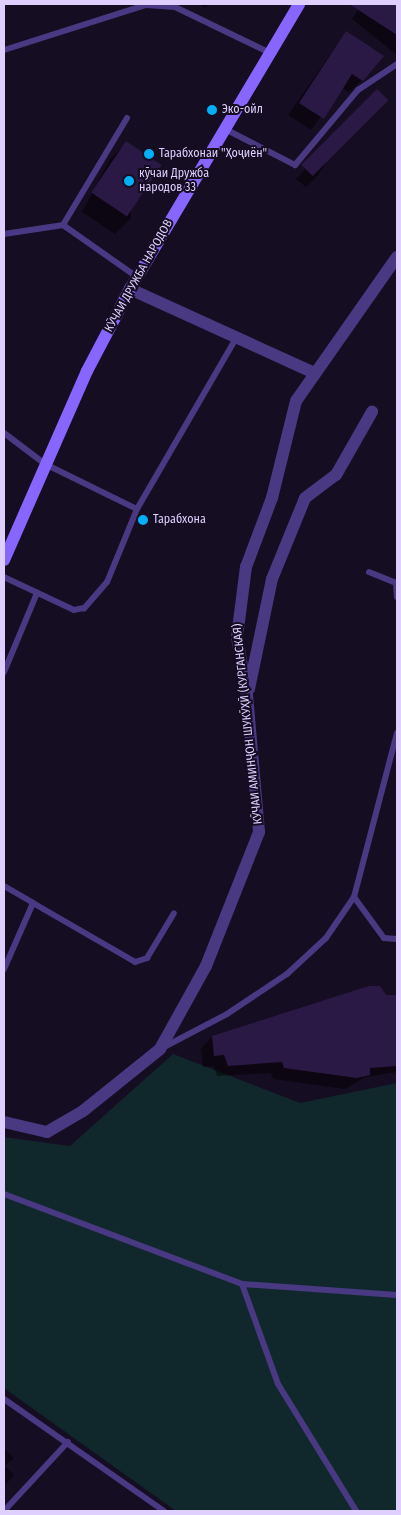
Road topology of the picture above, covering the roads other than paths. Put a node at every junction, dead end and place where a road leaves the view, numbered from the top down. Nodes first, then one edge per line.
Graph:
1 (298, 4) edge
2 (4, 50) edge
3 (270, 53) junction
4 (397, 64) edge
5 (127, 118) dead end
6 (224, 129) junction
7 (63, 225) junction
8 (4, 234) edge
9 (397, 257) edge
10 (137, 277) junction
11 (130, 289) junction
12 (236, 338) junction
13 (314, 373) junction
14 (372, 412) dead end
15 (4, 433) edge
16 (45, 464) junction
17 (137, 508) junction
18 (4, 560) edge
19 (369, 572) dead end
20 (4, 577) edge
21 (37, 593) junction
22 (397, 597) edge
23 (4, 672) edge
24 (248, 696) junction
25 (397, 733) edge
26 (4, 886) edge
27 (354, 896) junction
28 (33, 903) junction
29 (174, 913) dead end
30 (397, 939) edge
31 (4, 969) edge
32 (160, 1049) junction
33 (4, 1122) edge
34 (4, 1194) edge
35 (242, 1284) junction
36 (397, 1295) edge
37 (4, 1399) edge
38 (68, 1442) junction
39 (4, 1511) edge
40 (164, 1511) edge
41 (356, 1511) edge

1 - 3 main road, КӮЧАИ ДРУЖБА НАРОДОВ
2 - 3 lane
3 - 6 main road, КӮЧАИ ДРУЖБА НАРОДОВ
4 - 6 lane
5 - 7 lane
6 - 10 main road, КӮЧАИ ДРУЖБА НАРОДОВ
7 - 8 lane
7 - 10 lane
9 - 13 street, КӮЧАИ АМИНҶОН ШУКӮҲӢ (КУРГАНСКАЯ)
10 - 11 main road, КӮЧАИ ДРУЖБА НАРОДОВ
11 - 12 street
11 - 16 main road, КӮЧАИ ДРУЖБА НАРОДОВ
12 - 13 street
12 - 17 lane
13 - 24 street, КӮЧАИ АМИНҶОН ШУКӮҲӢ (КУРГАНСКАЯ)
14 - 24 street
15 - 16 lane
16 - 17 lane
16 - 18 main road, КӮЧАИ ДРУЖБА НАРОДОВ
17 - 21 lane
19 - 22 lane
20 - 21 lane
21 - 23 lane
24 - 32 street, КӮЧАИ АМИНҶОН ШУКӮҲӢ (КУРГАНСКАЯ)
25 - 27 lane
26 - 28 lane
27 - 30 lane
27 - 32 lane
28 - 29 lane
28 - 31 lane
32 - 33 street, КӮЧАИ АМИНҶОН ШУКӮҲӢ (КУРГАНСКАЯ)
34 - 35 lane
35 - 36 lane
35 - 41 lane
37 - 38 lane
38 - 39 lane
38 - 40 lane

